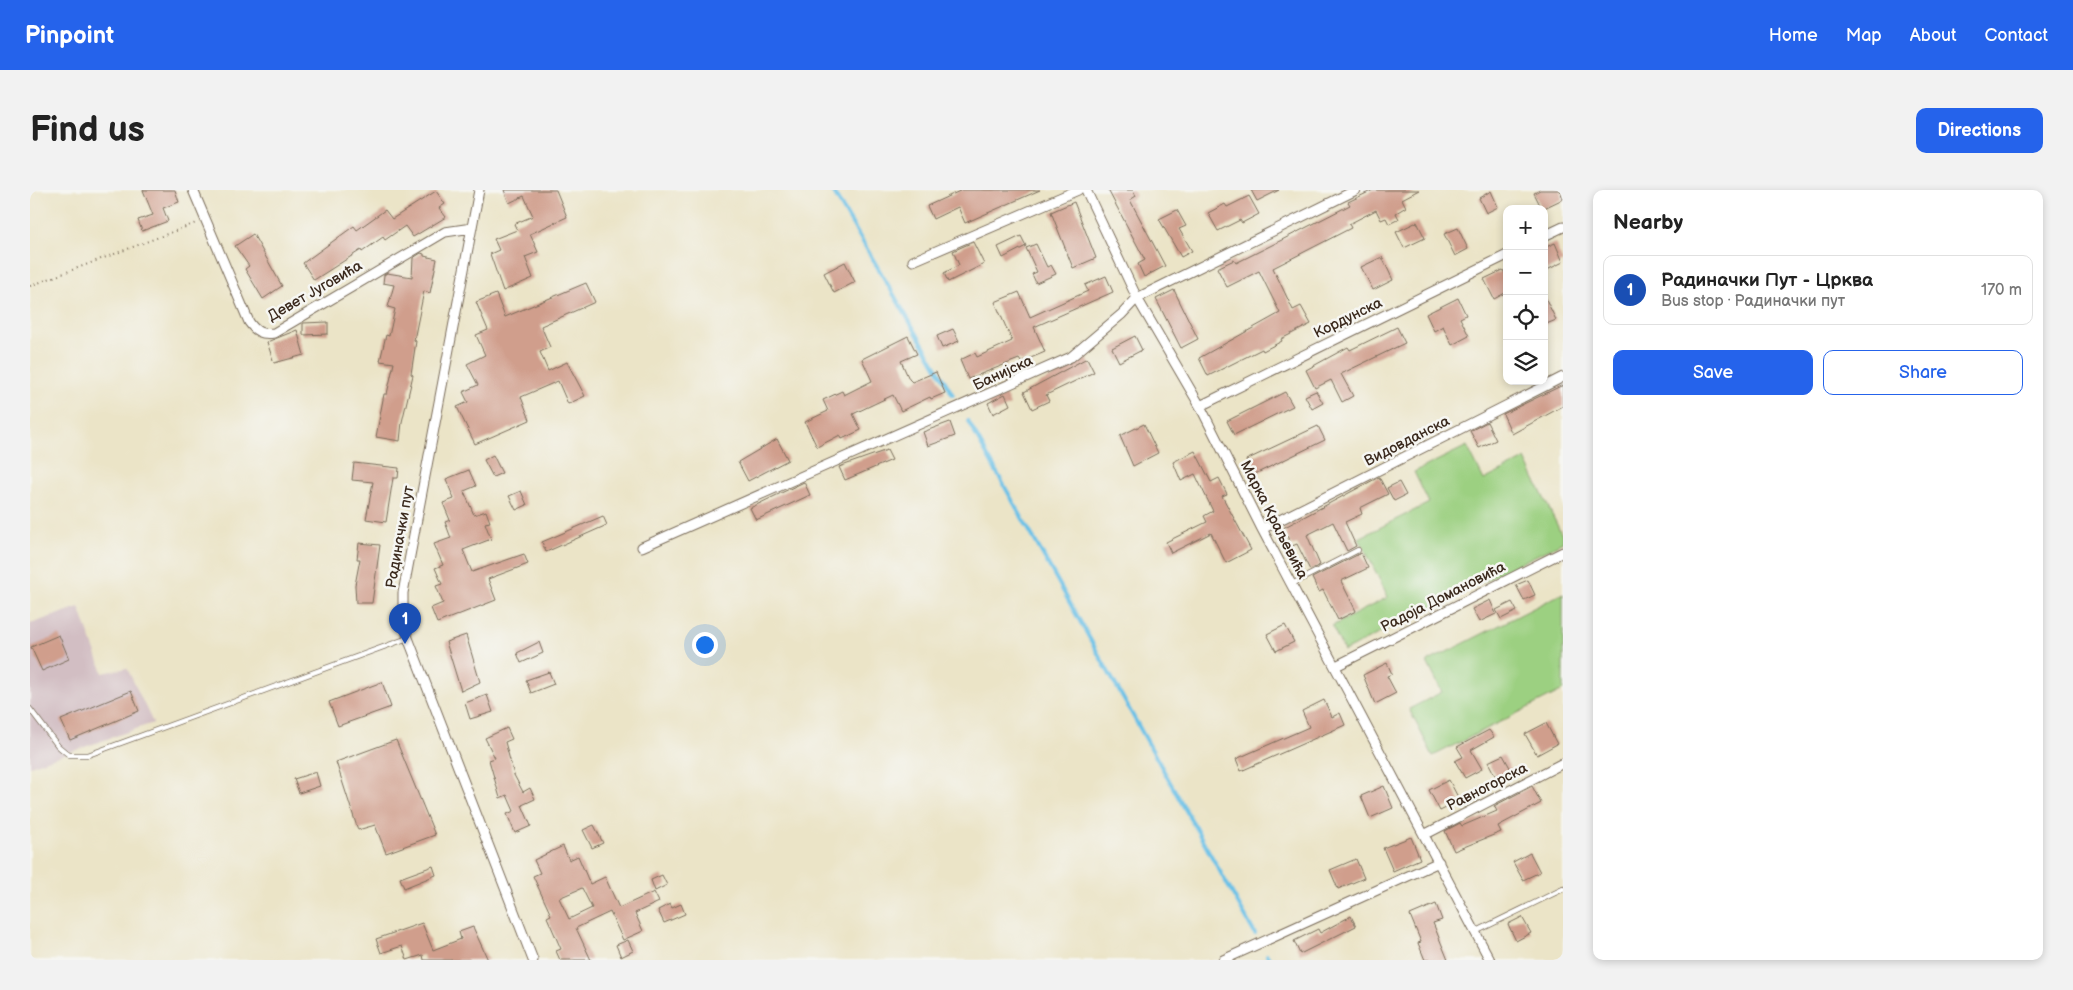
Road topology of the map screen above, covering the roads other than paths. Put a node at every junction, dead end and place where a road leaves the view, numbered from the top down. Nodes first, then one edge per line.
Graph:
1 (479, 190) edge
2 (1078, 190) edge
3 (1086, 190) edge
4 (1356, 190) edge
5 (194, 191) edge
6 (1563, 227) edge
7 (472, 228) junction
8 (1548, 234) edge
9 (1503, 257) edge
10 (913, 261) dead end
11 (1138, 298) junction
12 (1563, 376) edge
13 (1200, 406) junction
14 (1262, 529) junction
15 (642, 547) dead end
16 (1358, 550) dead end
17 (1563, 552) edge
18 (1292, 584) junction
19 (408, 638) junction
20 (1336, 666) junction
21 (30, 709) edge
22 (1563, 764) edge
23 (1424, 835) junction
24 (1439, 862) junction
25 (1563, 889) edge
26 (1475, 932) junction
27 (533, 960) edge
28 (1223, 960) edge
29 (1490, 960) edge

1 - 7 street, Радиначки пут
2 - 10 street
3 - 11 street, Марка Краљевића
4 - 11 street, Банијска
5 - 7 street, Девет Југовића
6 - 8 street
7 - 19 street, Радиначки пут
9 - 13 street, Кордунска
11 - 13 street, Марка Краљевића
11 - 15 street, Банијска
12 - 14 street, Видовданска
13 - 14 street, Марка Краљевића
14 - 18 street, Марка Краљевића
16 - 18 lane
17 - 20 street, Радоја Домановића
18 - 20 street, Марка Краљевића
19 - 21 lane
19 - 27 street, Радиначки пут
20 - 23 street, Марка Краљевића
22 - 23 street, Равногорска
23 - 24 street, Марка Краљевића
24 - 26 street, Марка Краљевића
24 - 28 street
25 - 26 lane
26 - 29 street, Марка Краљевића

